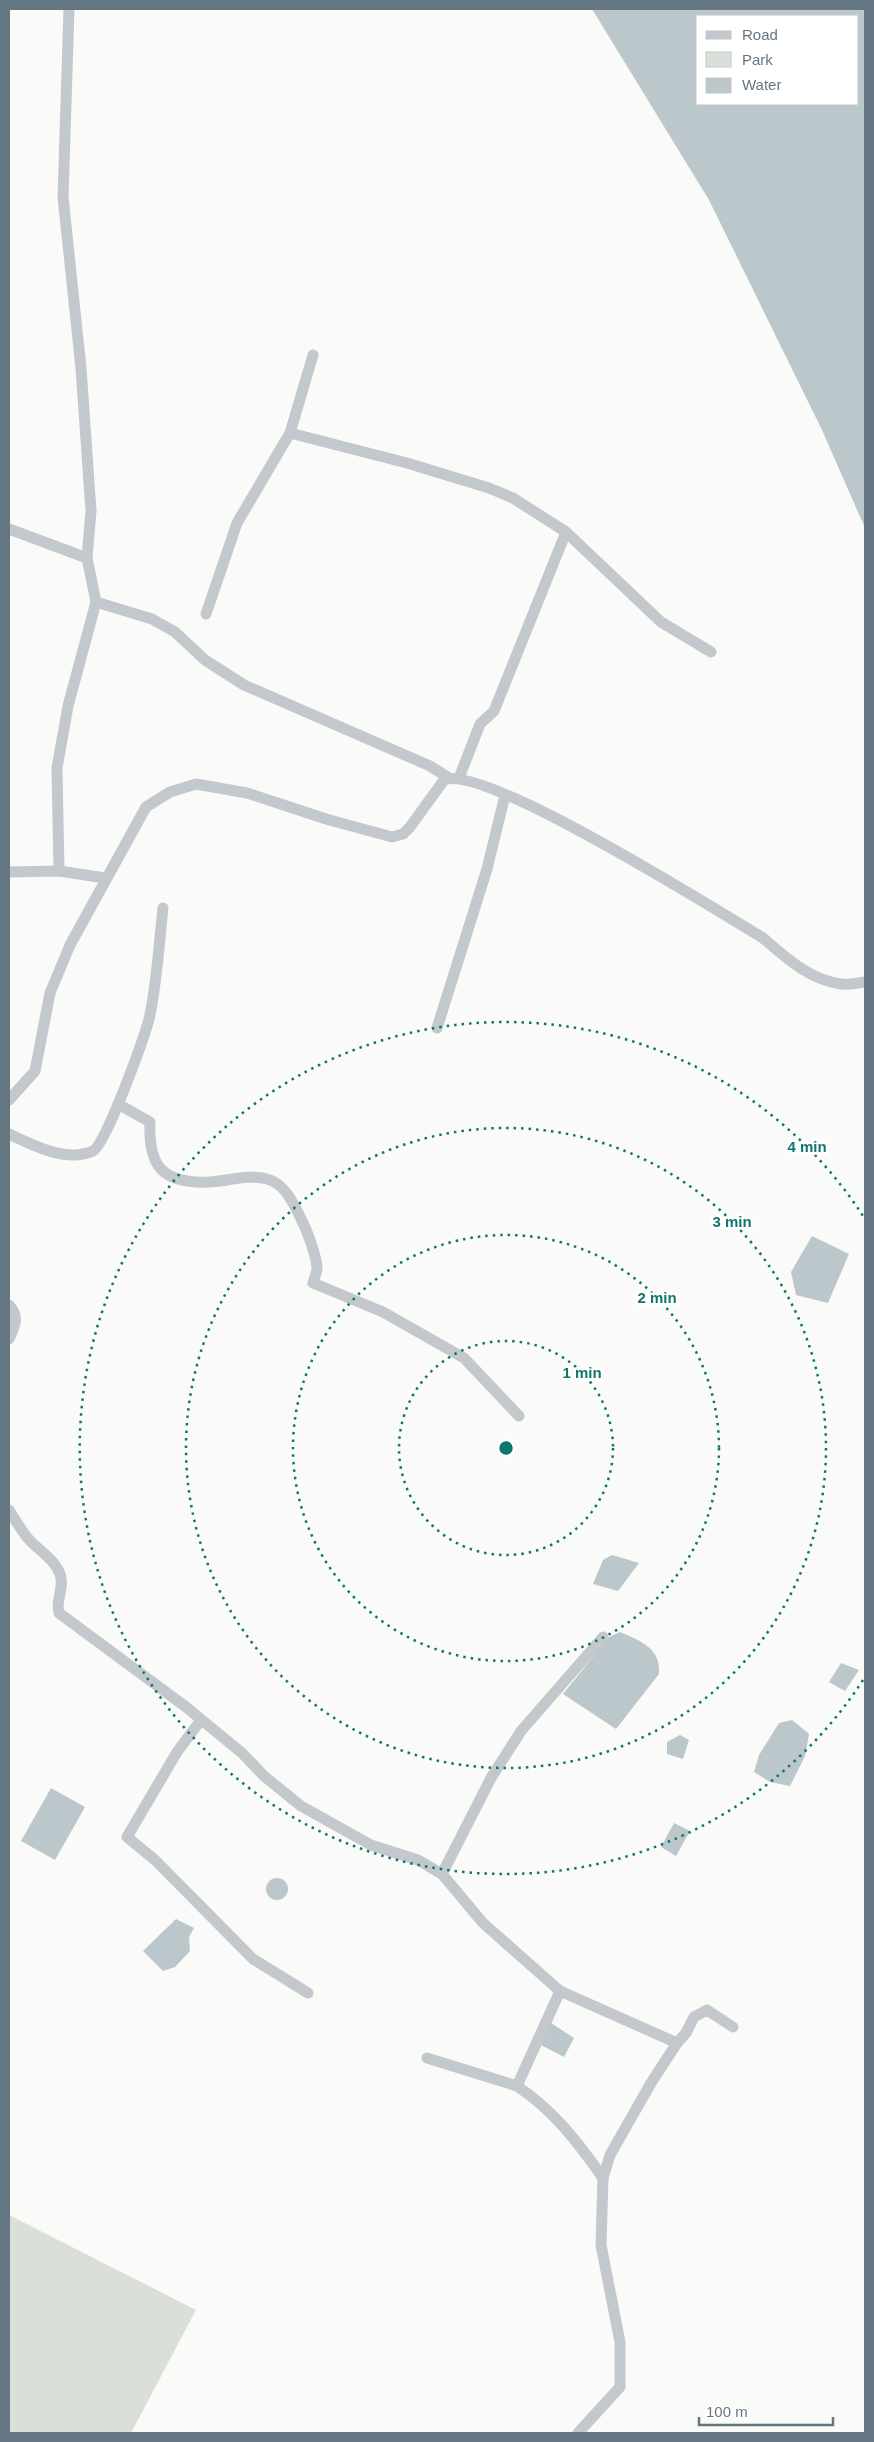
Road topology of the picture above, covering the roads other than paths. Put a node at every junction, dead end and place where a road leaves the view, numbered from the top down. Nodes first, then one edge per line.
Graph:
1 (69, 9) edge
2 (313, 355) dead end
3 (290, 433) junction
4 (9, 529) edge
5 (566, 532) junction
6 (87, 558) junction
7 (96, 602) junction
8 (206, 614) dead end
9 (711, 652) dead end
10 (454, 778) junction
11 (505, 795) junction
12 (59, 871) junction
13 (9, 872) edge
14 (105, 878) junction
15 (163, 908) dead end
16 (865, 982) edge
17 (437, 1028) dead end
18 (9, 1100) edge
19 (118, 1104) junction
20 (9, 1134) edge
21 (9, 1306) edge
22 (9, 1339) edge
23 (519, 1416) dead end
24 (9, 1510) edge
25 (603, 1637) dead end
26 (201, 1720) junction
27 (442, 1874) junction
28 (560, 1991) junction
29 (308, 1993) dead end
30 (733, 2027) dead end
31 (676, 2043) junction
32 (427, 2058) dead end
33 (517, 2086) junction
34 (603, 2178) junction
35 (578, 2433) edge

1 - 6 street
2 - 3 street
3 - 5 street
3 - 8 street
4 - 6 street
5 - 9 street
5 - 10 street
6 - 7 street
7 - 10 street
7 - 12 street
10 - 11 street
10 - 14 street
11 - 16 street
11 - 17 street
12 - 13 street
12 - 14 street
14 - 18 street
15 - 19 street
19 - 20 street
19 - 23 street
21 - 22 street
24 - 26 street
25 - 27 street
26 - 27 street
26 - 29 street
27 - 28 street
28 - 31 street
28 - 33 street
30 - 31 street
31 - 34 street
32 - 33 street
33 - 34 street
34 - 35 street

